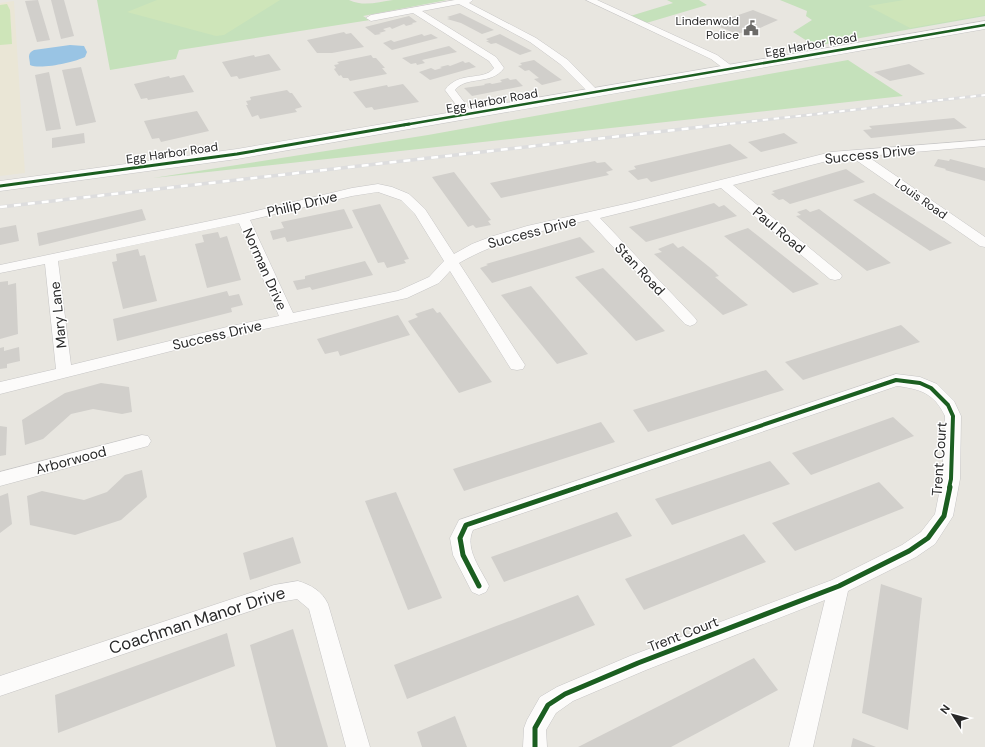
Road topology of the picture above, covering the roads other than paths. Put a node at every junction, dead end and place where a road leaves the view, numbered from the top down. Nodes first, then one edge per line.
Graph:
1 (590, 0) edge
2 (465, 1) edge
3 (414, 10) junction
4 (371, 18) dead end
5 (985, 25) edge
6 (731, 69) junction
7 (595, 93) junction
8 (469, 115) junction
9 (985, 143) edge
10 (856, 154) junction
11 (723, 184) junction
12 (0, 186) edge
13 (591, 216) junction
14 (243, 218) junction
15 (985, 243) edge
16 (51, 258) junction
17 (452, 260) junction
18 (0, 269) edge
19 (836, 276) dead end
20 (288, 320) junction
21 (690, 321) dead end
22 (517, 365) dead end
23 (64, 372) junction
24 (0, 388) edge
25 (142, 441) dead end
26 (0, 479) edge
27 (479, 586) dead end
28 (839, 586) junction
29 (0, 686) edge
30 (358, 747) edge
31 (535, 747) edge
32 (801, 747) edge

1 - 6 street
2 - 3 street
2 - 7 street
3 - 4 street
3 - 8 street
5 - 6 street, Egg Harbor Road
6 - 7 street, Egg Harbor Road
7 - 8 street, Egg Harbor Road
8 - 12 street, Egg Harbor Road
9 - 10 street, Success Drive
10 - 11 street, Success Drive
10 - 15 street, Louis Road
11 - 13 street, Success Drive
11 - 19 street, Paul Road
13 - 17 street, Success Drive
13 - 21 street, Stan Road
14 - 16 street, Philip Drive
14 - 17 street, Philip Drive
14 - 20 street, Norman Drive
16 - 18 street, Philip Drive
16 - 23 street, Mary Lane
17 - 20 street, Success Drive
17 - 22 street, Philip Drive
20 - 23 street, Success Drive
23 - 24 street, Success Drive
25 - 26 street, Arborwood
27 - 28 street, Trent Court
28 - 31 street, Trent Court
28 - 32 street
29 - 30 street, Coachman Manor Drive

